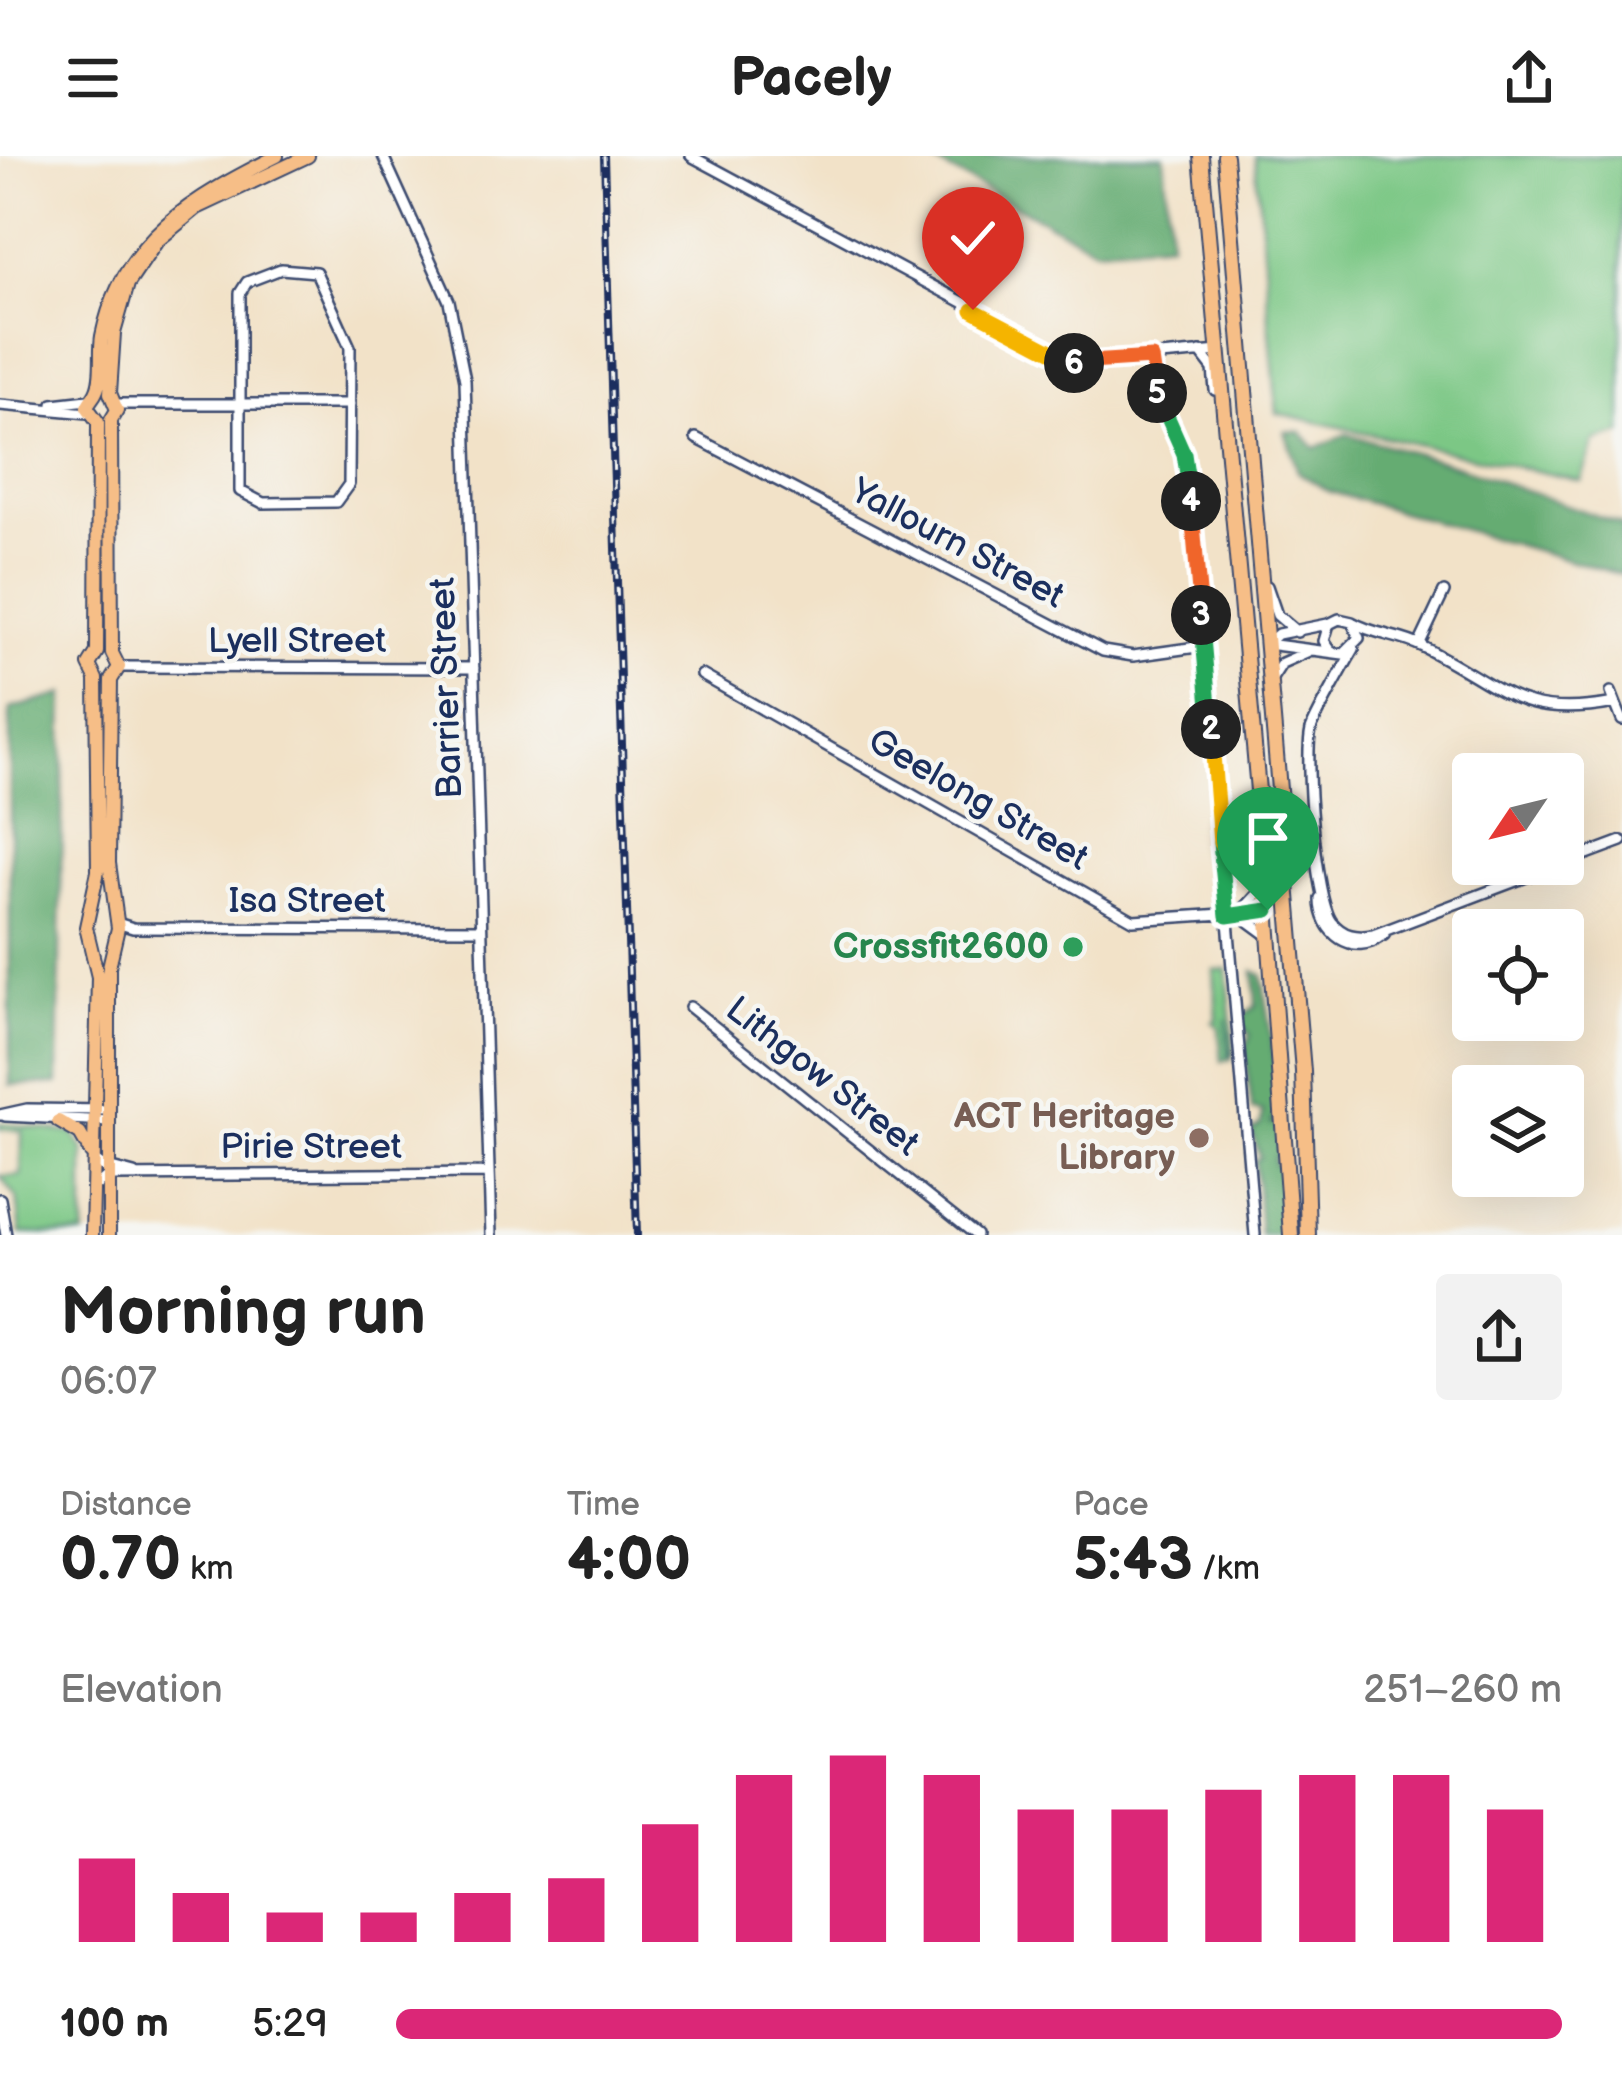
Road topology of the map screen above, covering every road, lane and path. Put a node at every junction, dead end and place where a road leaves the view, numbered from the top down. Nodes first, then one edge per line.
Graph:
1 (277, 156) edge
2 (308, 156) edge
3 (383, 156) edge
4 (691, 156) edge
5 (1201, 156) edge
6 (1225, 156) edge
7 (1218, 324) junction
8 (1240, 324) junction
9 (1221, 350) junction
10 (1200, 352) junction
11 (1152, 358) junction
12 (1245, 380) junction
13 (240, 404) junction
14 (350, 404) junction
15 (0, 405) edge
16 (101, 406) junction
17 (1226, 432) junction
18 (696, 438) dead end
19 (1259, 564) junction
20 (1444, 592) dead end
21 (1242, 616) junction
22 (1352, 622) junction
23 (1329, 624) junction
24 (1297, 632) junction
25 (1383, 634) junction
26 (1267, 644) junction
27 (1419, 645) junction
28 (1204, 646) junction
29 (1355, 647) junction
30 (1318, 648) junction
31 (105, 652) junction
32 (1334, 652) junction
33 (474, 668) junction
34 (702, 675) dead end
35 (109, 676) junction
36 (1339, 684) junction
37 (1271, 694) junction
38 (1622, 721) edge
39 (1251, 723) junction
40 (1622, 841) edge
41 (1584, 856) edge
42 (1287, 881) junction
43 (1266, 884) junction
44 (1507, 885) edge
45 (1268, 910) junction
46 (1239, 914) junction
47 (1227, 916) junction
48 (89, 917) junction
49 (116, 928) junction
50 (482, 929) junction
51 (1291, 930) junction
52 (89, 937) junction
53 (1270, 938) junction
54 (690, 1007) dead end
55 (92, 1115) junction
56 (109, 1115) junction
57 (58, 1121) junction
58 (1288, 1147) junction
59 (92, 1156) junction
60 (1308, 1168) junction
61 (110, 1173) junction
62 (489, 1173) junction
63 (92, 1189) junction
64 (1291, 1192) junction
65 (0, 1199) edge
66 (6, 1235) edge
67 (92, 1235) edge
68 (109, 1235) edge
69 (491, 1235) edge
70 (976, 1235) edge
71 (1255, 1235) edge
72 (1291, 1235) edge
73 (1309, 1235) edge

1 - 16 main road
2 - 16 main road
3 - 33 street, Barrier Street
4 - 11 street
5 - 7 highway
6 - 8 highway
7 - 9 highway
7 - 10 street
8 - 9 highway
8 - 12 highway
9 - 10 street
9 - 12 highway
9 - 17 highway
10 - 11 street
10 - 17 street
11 - 28 street
12 - 19 highway
13 - 14 street
13 - 14 street
13 - 14 street
13 - 16 street
15 - 16 street
16 - 31 main road
17 - 21 highway
18 - 28 street, Yallourn Street
19 - 24 street
19 - 26 highway
20 - 27 street
21 - 26 highway
21 - 39 highway
22 - 23 street
22 - 25 street
22 - 29 street
23 - 24 street
23 - 32 street
24 - 26 street
25 - 27 street
25 - 29 street
26 - 30 street
26 - 37 highway
26 - 39 highway
27 - 38 street
28 - 47 street
29 - 32 street
29 - 36 street
30 - 32 street
30 - 37 street
31 - 35 main road
31 - 35 main road
32 - 36 street
33 - 35 street, Lyell Street
33 - 50 street, Barrier Street
34 - 47 street, Geelong Street
35 - 48 main road
35 - 49 main road
36 - 44 street
37 - 42 highway
39 - 43 highway
40 - 41 street
42 - 45 highway
42 - 51 highway
43 - 45 highway
43 - 46 street
45 - 46 street, Geelong Street
45 - 51 highway
45 - 53 highway
46 - 47 street, Geelong Street
46 - 53 street
47 - 71 street
48 - 49 main road
48 - 52 main road
49 - 50 street, Isa Street
49 - 52 main road
49 - 56 main road
50 - 62 street, Barrier Street
51 - 60 highway
52 - 55 main road
53 - 58 highway
54 - 70 street, Lithgow Street
55 - 56 street
55 - 57 street
55 - 57 street
55 - 59 main road
56 - 61 main road
57 - 59 main road
58 - 60 highway
58 - 64 highway
59 - 61 street
59 - 63 main road
60 - 64 highway
60 - 73 highway
61 - 62 street, Pirie Street
61 - 63 street
61 - 68 main road
62 - 69 street, Barrier Street
63 - 67 main road
64 - 72 highway
65 - 66 street

